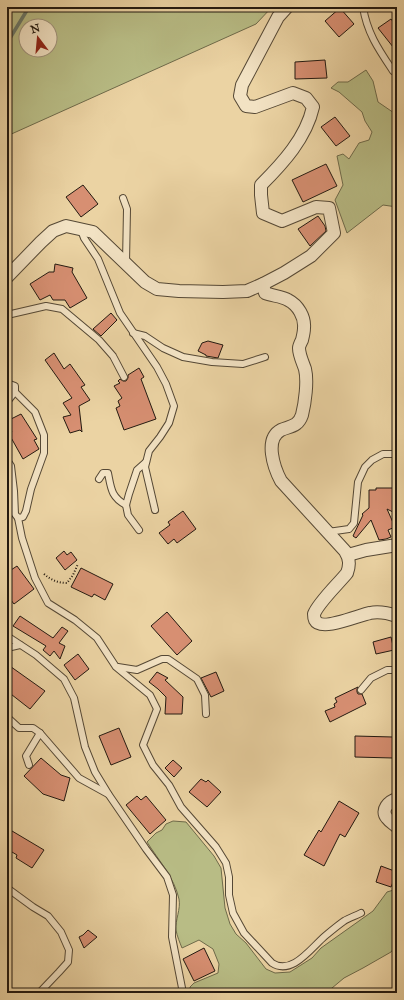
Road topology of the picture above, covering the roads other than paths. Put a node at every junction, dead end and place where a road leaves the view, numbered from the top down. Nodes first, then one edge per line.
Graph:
1 (287, 7) edge
2 (363, 7) edge
3 (393, 71) dead end
4 (123, 198) dead end
5 (80, 228) junction
6 (126, 264) junction
7 (7, 276) edge
8 (263, 284) junction
9 (7, 315) edge
10 (133, 333) junction
11 (265, 357) dead end
12 (124, 377) dead end
13 (7, 383) edge
14 (16, 392) junction
15 (7, 402) edge
16 (397, 454) edge
17 (7, 460) edge
18 (146, 462) junction
19 (99, 479) dead end
20 (126, 505) junction
21 (155, 510) dead end
22 (18, 518) junction
23 (139, 530) dead end
24 (328, 532) junction
25 (397, 545) edge
26 (348, 555) junction
27 (397, 616) edge
28 (7, 636) edge
29 (20, 645) junction
30 (7, 648) edge
31 (116, 667) junction
32 (397, 670) edge
33 (361, 690) dead end
34 (206, 714) dead end
35 (7, 717) edge
36 (40, 733) junction
37 (29, 765) dead end
38 (109, 795) junction
39 (397, 799) edge
40 (397, 827) edge
41 (7, 888) edge
42 (361, 913) dead end
43 (39, 993) edge
44 (183, 993) edge

1 - 8 street
2 - 3 lane
4 - 6 lane
5 - 6 street
5 - 7 street
5 - 10 lane
6 - 8 street
8 - 24 street
9 - 12 lane
10 - 11 lane
10 - 18 lane
13 - 14 lane
14 - 15 lane
14 - 22 lane
16 - 24 lane
17 - 22 lane
18 - 20 lane
18 - 21 lane
19 - 20 lane
20 - 23 lane
22 - 31 lane
24 - 26 street
25 - 26 street
26 - 27 street
28 - 29 lane
29 - 30 lane
29 - 38 lane
31 - 34 lane
31 - 42 lane
32 - 33 lane
35 - 36 lane
36 - 37 lane
36 - 38 lane
38 - 44 lane
39 - 40 street
41 - 43 lane

